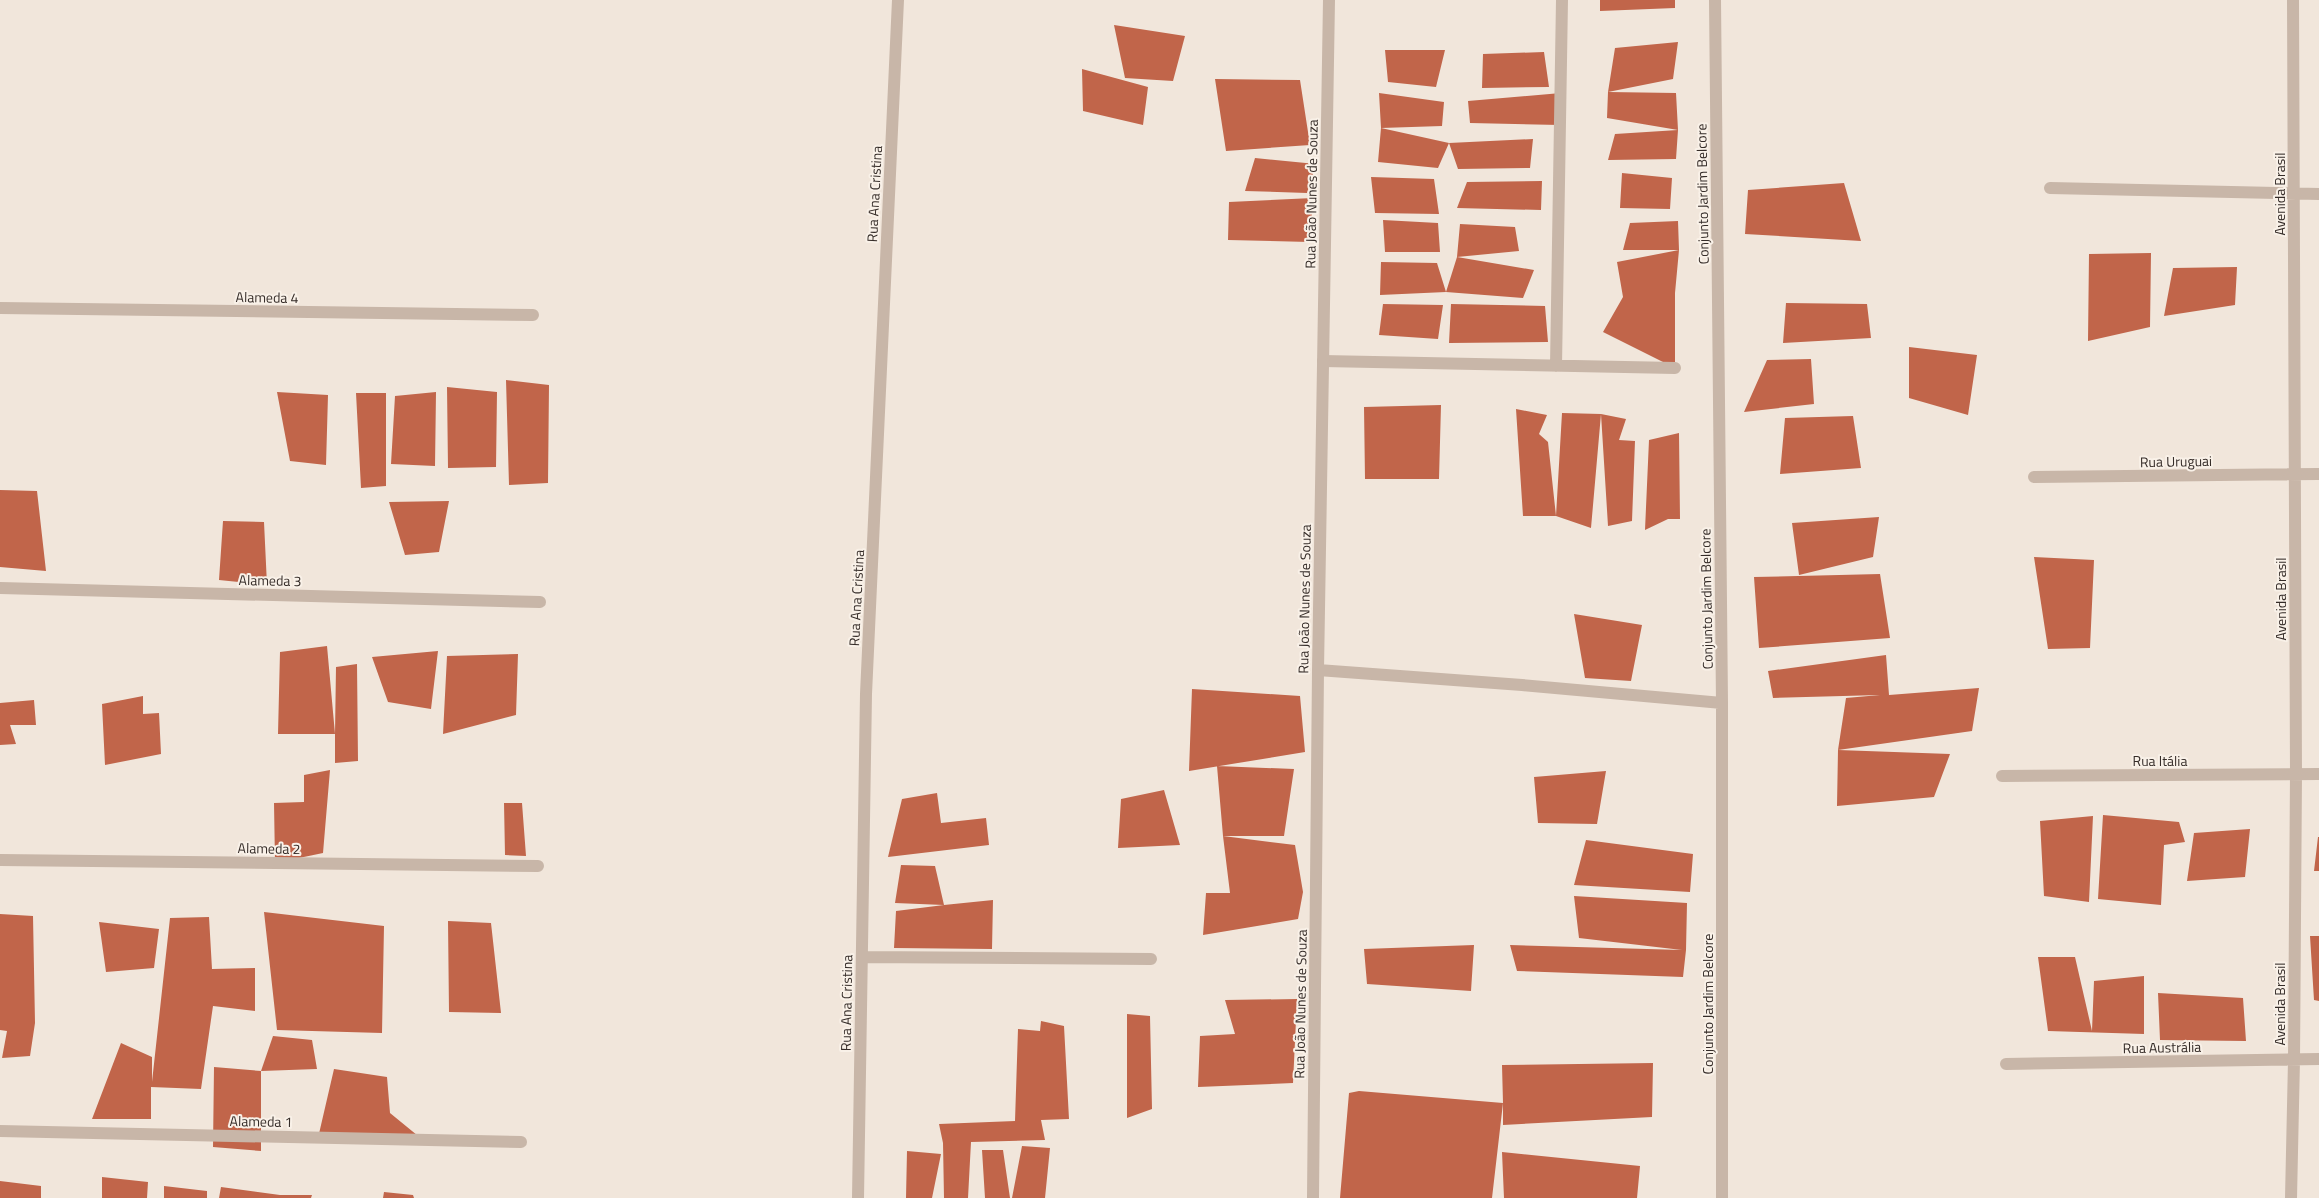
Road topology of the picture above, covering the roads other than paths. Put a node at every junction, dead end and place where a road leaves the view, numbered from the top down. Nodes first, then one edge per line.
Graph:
1 (898, 0) edge
2 (1329, 0) edge
3 (1562, 0) edge
4 (1714, 0) edge
5 (2293, 0) edge
6 (2050, 188) dead end
7 (2294, 194) junction
8 (2319, 194) edge
9 (0, 308) edge
10 (533, 315) dead end
11 (1323, 361) junction
12 (1556, 366) junction
13 (1675, 368) dead end
14 (2294, 474) junction
15 (2319, 474) edge
16 (2034, 478) dead end
17 (0, 588) edge
18 (540, 602) dead end
19 (1318, 670) junction
20 (1722, 703) junction
21 (2296, 774) junction
22 (2319, 774) edge
23 (2002, 776) dead end
24 (0, 860) edge
25 (538, 866) dead end
26 (862, 957) junction
27 (1151, 959) dead end
28 (2294, 1060) junction
29 (2319, 1060) edge
30 (2006, 1064) dead end
31 (0, 1131) edge
32 (521, 1142) dead end
33 (858, 1198) edge
34 (1313, 1198) edge
35 (1722, 1198) edge
36 (2291, 1198) edge

1 - 26 street, Rua Ana Cristina
2 - 11 street, Rua João Nunes de Souza
3 - 12 street
4 - 20 street, Conjunto Jardim Belcore
5 - 7 street, Avenida Brasil
6 - 7 street
7 - 8 street
7 - 14 street, Avenida Brasil
9 - 10 street, Alameda 4
11 - 12 street
11 - 19 street, Rua João Nunes de Souza
12 - 13 street
14 - 15 street, Rua Uruguai
14 - 16 street, Rua Uruguai
14 - 21 street, Avenida Brasil
17 - 18 street, Alameda 3
19 - 20 street
19 - 34 street, Rua João Nunes de Souza
20 - 35 street, Conjunto Jardim Belcore
21 - 22 street, Rua Itália
21 - 23 street, Rua Itália
21 - 28 street, Avenida Brasil
24 - 25 street, Alameda 2
26 - 27 street
26 - 33 street, Rua Ana Cristina
28 - 29 street, Rua Austrália
28 - 30 street, Rua Austrália
28 - 36 street, Avenida Brasil
31 - 32 street, Alameda 1

